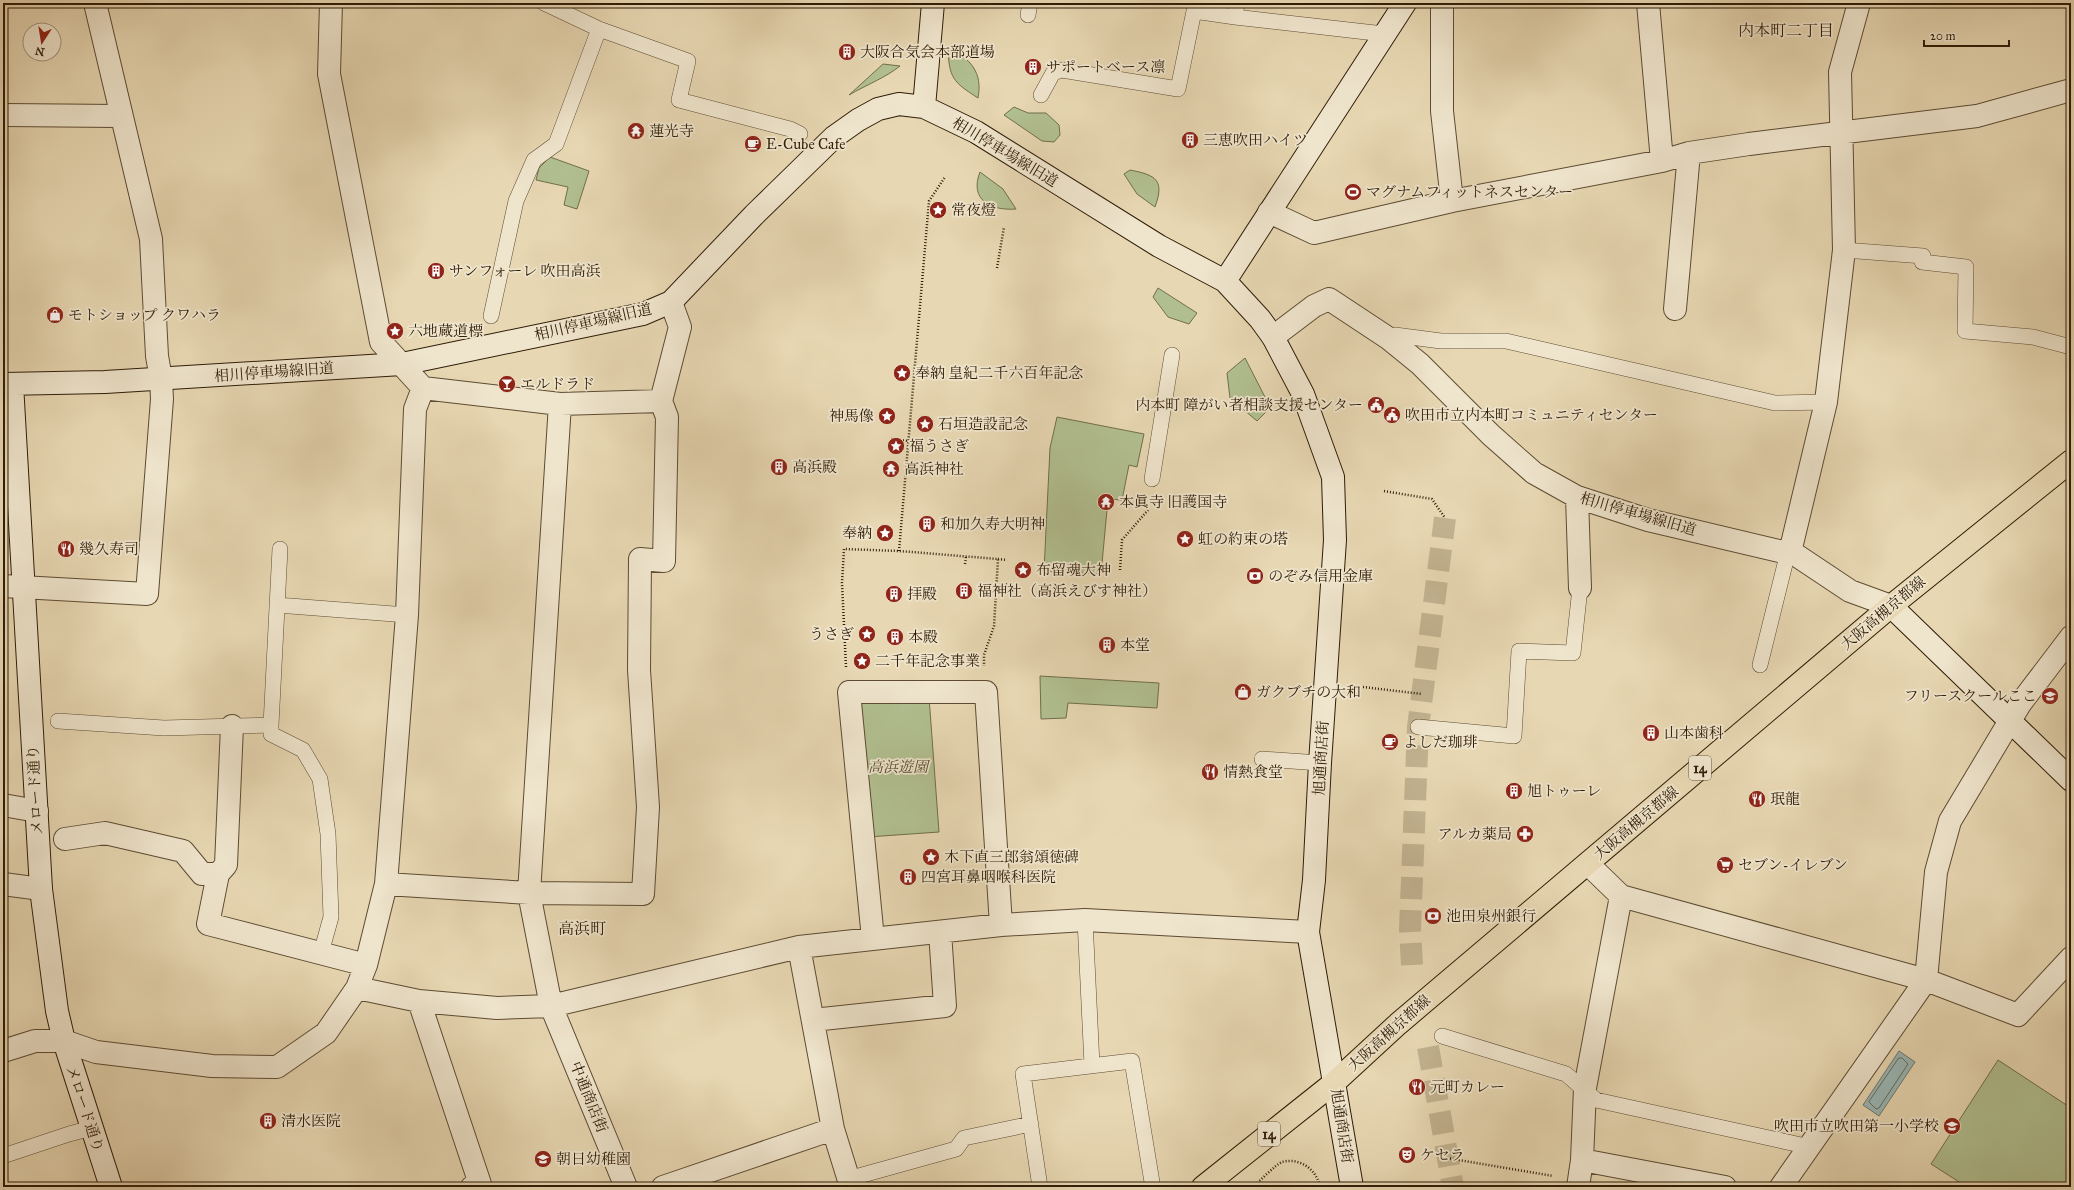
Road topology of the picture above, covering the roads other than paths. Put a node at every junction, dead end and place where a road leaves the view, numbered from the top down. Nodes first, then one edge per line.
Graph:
1 (95, 3) edge
2 (331, 3) edge
3 (544, 3) edge
4 (933, 3) edge
5 (1405, 3) edge
6 (1442, 3) edge
7 (1648, 3) edge
8 (1859, 3) edge
9 (1236, 10) edge
10 (599, 29) junction
11 (1384, 34) junction
12 (2071, 90) edge
13 (1041, 95) dead end
14 (924, 107) junction
15 (3, 115) edge
16 (120, 116) junction
17 (1842, 132) junction
18 (800, 134) dead end
19 (1689, 154) junction
20 (1662, 161) junction
21 (1452, 201) junction
22 (1269, 212) junction
23 (1844, 250) junction
24 (1225, 282) junction
25 (671, 302) junction
26 (1675, 309) dead end
27 (491, 316) dead end
28 (1273, 338) junction
29 (1388, 338) junction
30 (2071, 347) edge
31 (1172, 355) dead end
32 (402, 364) junction
33 (161, 379) junction
34 (8, 384) edge
35 (423, 388) junction
36 (661, 400) junction
37 (1826, 402) junction
38 (560, 404) junction
39 (2071, 461) edge
40 (1152, 479) dead end
41 (1577, 497) junction
42 (280, 549) dead end
43 (1788, 552) junction
44 (13, 586) edge
45 (1580, 588) joint
46 (277, 605) junction
47 (1890, 606) junction
48 (407, 615) junction
49 (2071, 637) edge
50 (1760, 665) dead end
51 (58, 721) dead end
52 (2010, 722) junction
53 (271, 725) junction
54 (232, 726) junction
55 (1418, 727) dead end
56 (1262, 759) dead end
57 (1320, 763) junction
58 (2071, 780) edge
59 (3, 805) edge
60 (37, 811) junction
61 (65, 839) dead end
62 (1588, 864) junction
63 (218, 874) junction
64 (3, 884) edge
65 (386, 884) junction
66 (41, 889) junction
67 (529, 893) junction
68 (1621, 896) junction
69 (1085, 920) junction
70 (1001, 925) junction
71 (940, 932) junction
72 (1308, 932) junction
73 (873, 939) junction
74 (799, 947) junction
75 (321, 953) junction
76 (2071, 958) edge
77 (366, 965) junction
78 (1926, 980) junction
79 (357, 988) junction
80 (419, 1001) junction
81 (552, 1006) junction
82 (813, 1020) junction
83 (1442, 1036) dead end
84 (64, 1041) junction
85 (3, 1051) edge
86 (1092, 1065) junction
87 (1335, 1082) junction
88 (1585, 1088) junction
89 (1031, 1124) junction
90 (92, 1128) junction
91 (833, 1129) junction
92 (1810, 1147) junction
93 (3, 1156) edge
94 (1580, 1176) edge
95 (1152, 1182) dead end
96 (850, 1183) edge
97 (478, 1186) edge
98 (111, 1187) edge
99 (626, 1187) edge
100 (663, 1187) edge
101 (1040, 1187) edge
102 (1203, 1187) edge
103 (1352, 1187) edge
104 (1725, 1187) edge
105 (1781, 1187) edge

1 - 16 street
2 - 32 street
3 - 10 lane
4 - 14 street
5 - 11 street
6 - 21 street
7 - 20 street
8 - 17 street
9 - 11 lane
9 - 13 lane
10 - 18 lane
10 - 27 lane
11 - 22 street
12 - 17 street
14 - 24 street, 相川停車場線旧道
14 - 25 street, 相川停車場線旧道
15 - 16 street
16 - 33 street
17 - 19 street
17 - 23 street
19 - 20 street
19 - 26 street
20 - 21 street
21 - 22 street
22 - 24 street
23 - 30 lane
23 - 37 street
24 - 28 street, 相川停車場線旧道
25 - 32 street, 相川停車場線旧道
25 - 36 street
28 - 29 street, 相川停車場線旧道
28 - 57 street, 旭通商店街
29 - 37 lane
29 - 41 street, 相川停車場線旧道
31 - 40 lane
32 - 33 street, 相川停車場線旧道
32 - 35 street
33 - 34 street, 相川停車場線旧道
33 - 44 street
34 - 44 street, メロード通り
35 - 38 street
35 - 48 street
36 - 38 street
36 - 67 street
37 - 43 street
38 - 67 street, 中通商店街
39 - 47 main road, 大阪高槻京都線 / 14
41 - 43 street, 相川停車場線旧道
41 - 45 street
42 - 46 lane
43 - 47 street, 相川停車場線旧道
43 - 50 lane
44 - 60 street, メロード通り
45 - 55 lane
46 - 48 lane
46 - 53 lane
47 - 52 street
47 - 62 main road, 大阪高槻京都線 / 14
48 - 65 street
49 - 52 street
51 - 54 lane
52 - 58 street
52 - 78 street
53 - 54 lane
53 - 75 lane
54 - 63 street
56 - 57 lane
57 - 72 street, 旭通商店街
59 - 60 street
60 - 66 street, メロード通り
61 - 63 street
62 - 68 street
62 - 87 main road, 大阪高槻京都線 / 14
63 - 75 street
64 - 66 street
65 - 67 street
65 - 77 street
66 - 84 street, メロード通り
67 - 81 street, 中通商店街
68 - 78 street
68 - 88 street
69 - 70 street
69 - 72 street
69 - 86 lane
70 - 71 street
70 - 73 street
71 - 73 street
71 - 82 street
72 - 87 street, 旭通商店街
73 - 74 street
74 - 81 street
74 - 82 street
75 - 77 street
76 - 78 street
77 - 79 street
78 - 92 street
79 - 80 street
79 - 84 street
80 - 81 street
80 - 97 street
81 - 99 street, 中通商店街
82 - 91 street
83 - 88 lane
84 - 85 street
84 - 90 street, メロード通り
86 - 89 lane
86 - 95 lane
87 - 102 main road, 大阪高槻京都線 / 14
87 - 103 street, 旭通商店街
88 - 92 lane
88 - 94 street
89 - 96 lane
89 - 101 lane
90 - 93 lane
90 - 98 street, メロード通り
91 - 96 street
91 - 100 street
92 - 105 street
94 - 104 street

